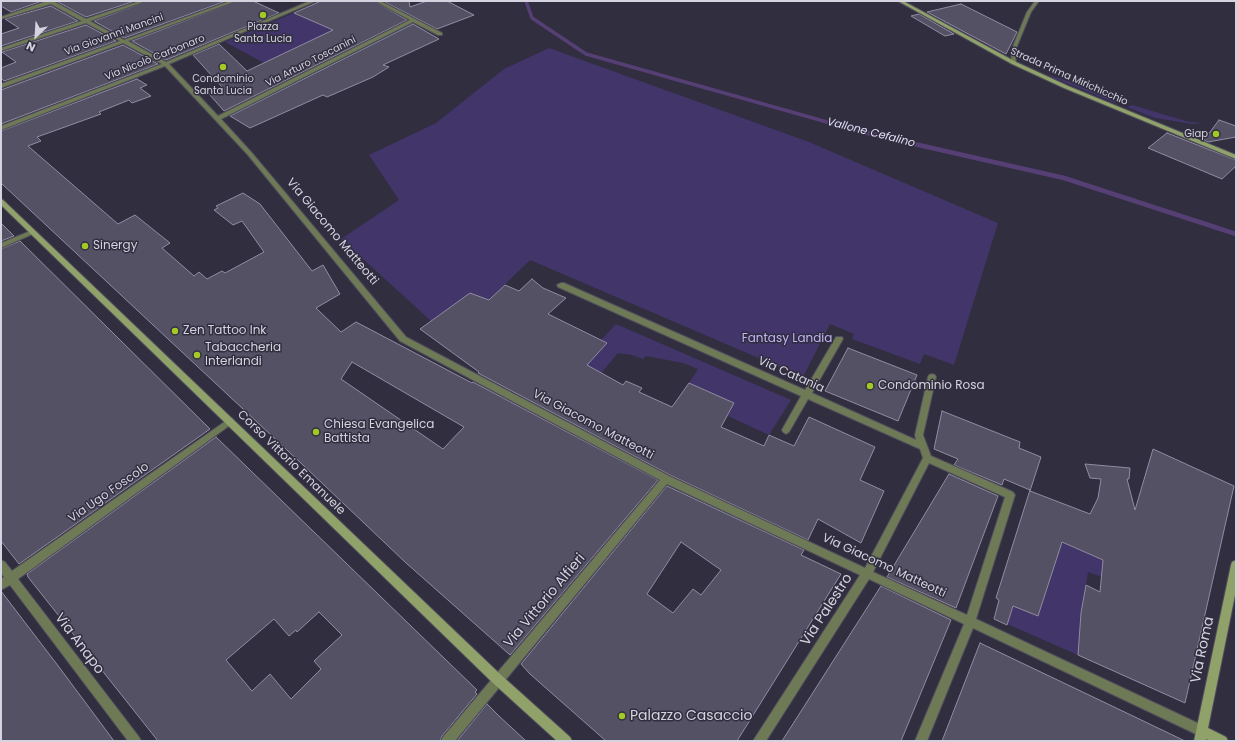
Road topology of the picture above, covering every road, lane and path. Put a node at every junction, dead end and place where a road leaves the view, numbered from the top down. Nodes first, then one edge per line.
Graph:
1 (144, 1) edge
2 (234, 1) edge
3 (314, 1) edge
4 (377, 1) edge
5 (900, 1) edge
6 (1037, 1) edge
7 (50, 2) edge
8 (1, 18) edge
9 (413, 20) junction
10 (87, 21) junction
11 (440, 34) dead end
12 (125, 41) junction
13 (1, 50) edge
14 (1014, 63) junction
15 (166, 64) junction
16 (1, 86) edge
17 (217, 119) junction
18 (1, 128) edge
19 (1236, 157) edge
20 (1, 201) edge
21 (33, 232) junction
22 (1, 246) edge
23 (561, 285) dead end
24 (839, 339) dead end
25 (932, 377) dead end
26 (807, 395) junction
27 (230, 421) junction
28 (786, 430) dead end
29 (923, 447) junction
30 (927, 458) junction
31 (666, 479) junction
32 (1236, 564) edge
33 (1, 565) edge
34 (867, 574) junction
35 (11, 578) junction
36 (1, 585) edge
37 (970, 622) junction
38 (497, 679) junction
39 (1201, 736) edge
40 (135, 741) edge
41 (446, 741) edge
42 (566, 741) edge
43 (759, 741) edge
44 (921, 741) edge
45 (1222, 741) edge

1 - 10 street
2 - 12 street, Via Giovanni Mancini
3 - 15 street, Via Nicolò Carbonaro
4 - 9 street
5 - 14 main road, Strada Prima Mirichicchio
6 - 14 street
7 - 8 street
7 - 10 street, Via Giacomo Matteotti
9 - 11 street
9 - 17 street, Via Arturo Toscanini
10 - 12 street, Via Giacomo Matteotti
10 - 13 street
12 - 15 street, Via Giacomo Matteotti
12 - 16 street, Via Giovanni Mancini
14 - 19 main road, Strada Prima Mirichicchio
15 - 17 street, Via Giacomo Matteotti
15 - 18 street, Via Nicolò Carbonaro
17 - 31 street, Via Giacomo Matteotti
20 - 21 main road, Corso Vittorio Emanuele
21 - 22 street
21 - 27 main road, Corso Vittorio Emanuele
23 - 26 street, Via Catania
24 - 26 street
25 - 29 street
26 - 28 street
26 - 29 street, Via Catania
27 - 35 street, Via Ugo Foscolo
27 - 38 main road, Corso Vittorio Emanuele
29 - 30 street
30 - 34 street, Via Palestro
30 - 37 street
31 - 34 street, Via Giacomo Matteotti
31 - 38 street, Via Vittorio Alfieri
32 - 39 main road, Via Roma
33 - 35 street, Via Anapo
34 - 37 street, Via Giacomo Matteotti
34 - 43 street, Via Palestro
35 - 36 street, Via Ugo Foscolo
35 - 40 street, Via Anapo
37 - 39 street, Via Giacomo Matteotti
37 - 44 street
38 - 41 street, Via Vittorio Alfieri
38 - 42 main road, Corso Vittorio Emanuele
39 - 45 main road, Via Giacomo Matteotti

